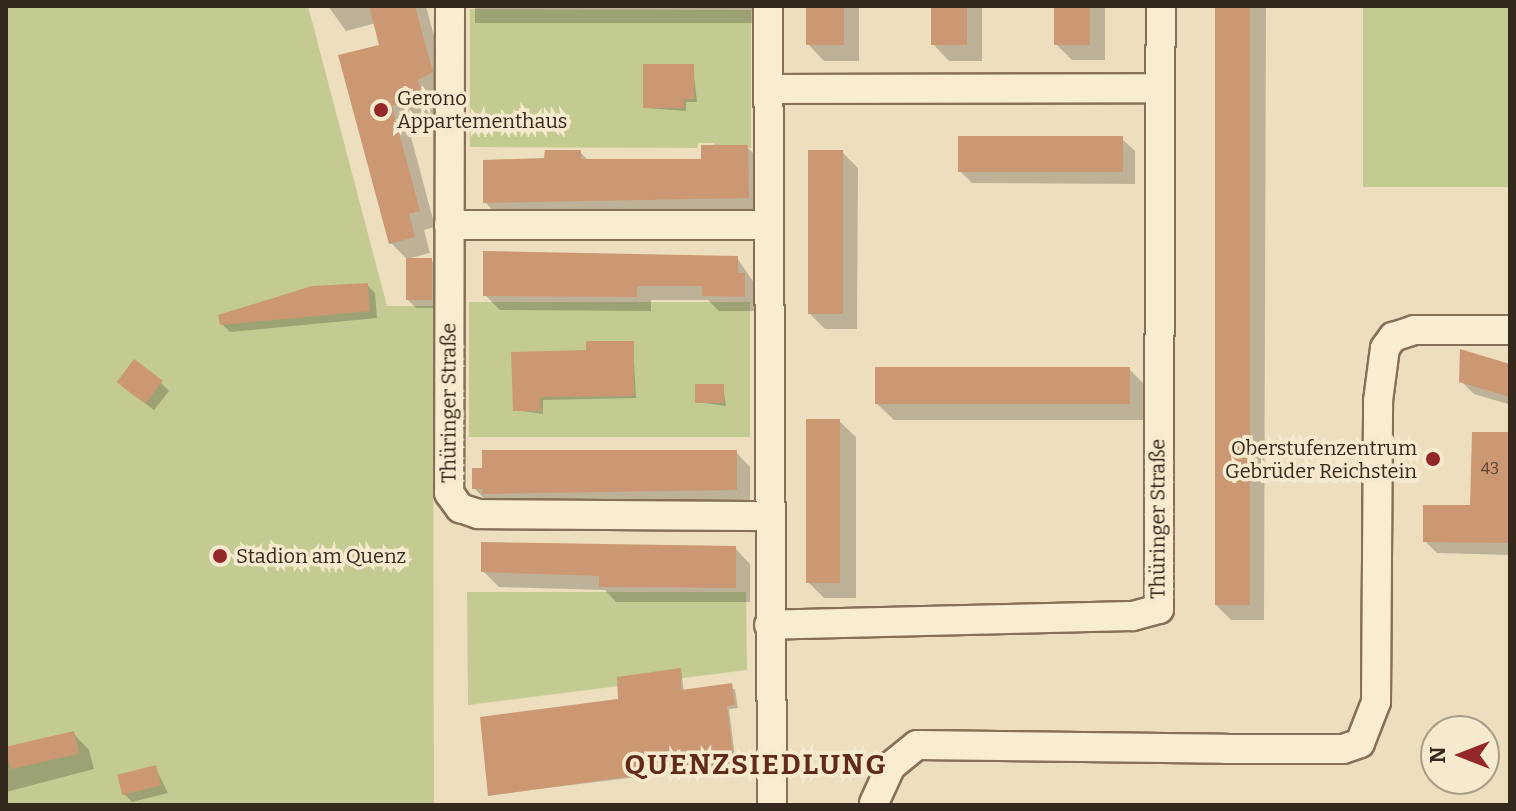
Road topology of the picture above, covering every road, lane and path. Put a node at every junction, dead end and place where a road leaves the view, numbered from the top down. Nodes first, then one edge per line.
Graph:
1 (450, 6) edge
2 (768, 6) edge
3 (1161, 6) edge
4 (1160, 88) junction
5 (768, 89) junction
6 (449, 225) junction
7 (768, 225) junction
8 (1510, 330) edge
9 (769, 516) junction
10 (769, 625) junction
11 (874, 803) dead end
12 (772, 805) edge

1 - 6 street, Thüringer Straße
2 - 5 street
3 - 4 street, Thüringer Straße
4 - 5 street
4 - 10 street, Thüringer Straße
5 - 7 street
6 - 7 street
6 - 9 street, Thüringer Straße
7 - 9 street
8 - 11 street
9 - 10 street
10 - 12 street

